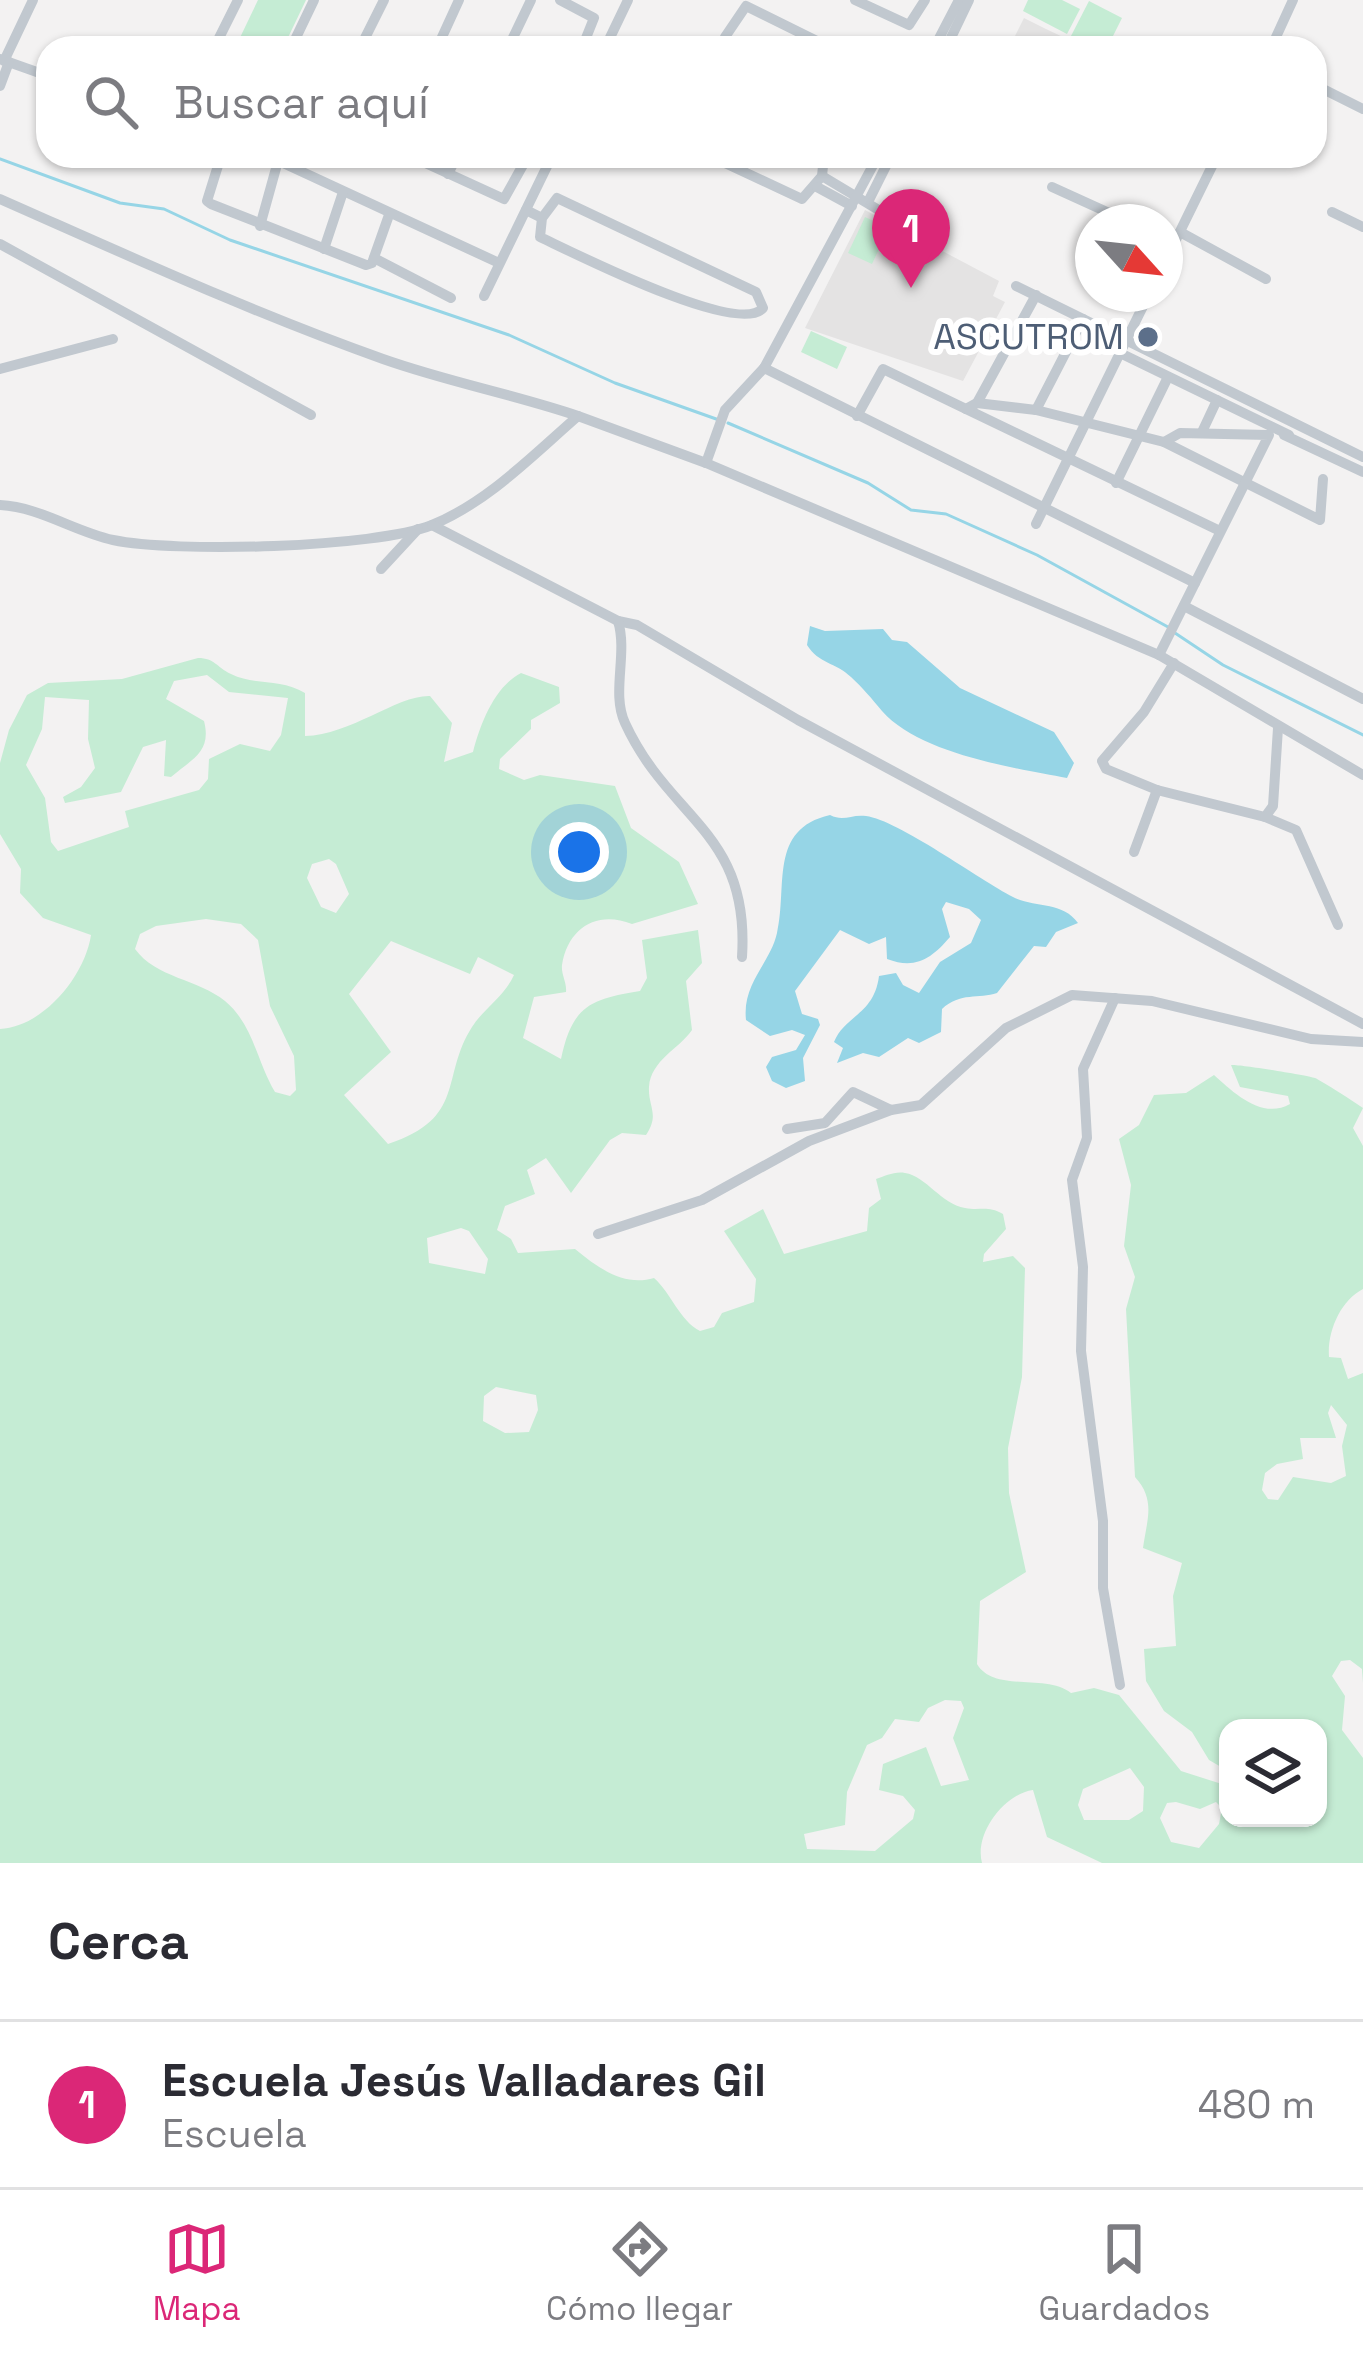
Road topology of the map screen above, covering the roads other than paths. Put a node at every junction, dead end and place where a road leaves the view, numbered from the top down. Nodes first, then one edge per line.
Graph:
1 (33, 0) edge
2 (238, 0) edge
3 (314, 0) edge
4 (384, 0) edge
5 (459, 0) edge
6 (531, 0) edge
7 (560, 0) edge
8 (628, 0) edge
9 (855, 0) edge
10 (959, 0) edge
11 (969, 0) edge
12 (1293, 0) edge
13 (923, 4) edge
14 (952, 13) junction
15 (946, 26) junction
16 (220, 36) edge
17 (297, 36) edge
18 (366, 36) edge
19 (442, 36) edge
20 (514, 36) edge
21 (587, 36) edge
22 (611, 36) edge
23 (726, 36) edge
24 (807, 36) edge
25 (941, 36) edge
26 (952, 36) edge
27 (1276, 36) edge
28 (4, 61) edge
29 (36, 72) edge
30 (0, 86) edge
31 (1327, 91) edge
32 (1363, 109) edge
33 (217, 168) edge
34 (271, 168) edge
35 (294, 168) edge
36 (435, 168) edge
37 (451, 168) edge
38 (521, 168) edge
39 (546, 168) edge
40 (736, 168) edge
41 (822, 168) edge
42 (874, 168) edge
43 (883, 168) edge
44 (1211, 168) edge
45 (448, 174) junction
46 (820, 181) junction
47 (1052, 187) dead end
48 (343, 192) junction
49 (864, 197) junction
50 (0, 199) edge
51 (1089, 204) edge
52 (852, 206) junction
53 (526, 210) junction
54 (1332, 212) dead end
55 (389, 215) junction
56 (542, 218) junction
57 (1183, 219) edge
58 (260, 226) junction
59 (1363, 227) edge
60 (932, 242) dead end
61 (1183, 243) edge
62 (0, 244) edge
63 (324, 248) junction
64 (374, 258) junction
65 (500, 263) junction
66 (1266, 280) dead end
67 (1016, 286) dead end
68 (1036, 295) junction
69 (484, 296) dead end
70 (451, 298) dead end
71 (763, 308) junction
72 (1140, 312) edge
73 (1083, 319) junction
74 (790, 321) junction
75 (113, 339) dead end
76 (1126, 339) junction
77 (1120, 353) junction
78 (764, 368) junction
79 (0, 369) edge
80 (1168, 377) junction
81 (1217, 400) junction
82 (972, 406) junction
83 (1036, 410) junction
84 (311, 415) dead end
85 (578, 416) junction
86 (857, 416) junction
87 (1085, 424) junction
88 (1202, 432) junction
89 (1269, 434) junction
90 (1289, 435) junction
91 (1139, 438) junction
92 (1164, 442) junction
93 (1363, 457) edge
94 (1068, 460) junction
95 (706, 463) junction
96 (1363, 472) edge
97 (1323, 479) dead end
98 (1116, 483) junction
99 (1244, 484) junction
100 (0, 505) edge
101 (1044, 507) junction
102 (458, 511) junction
103 (1036, 524) dead end
104 (432, 525) junction
105 (418, 529) junction
106 (1220, 531) junction
107 (464, 540) junction
108 (381, 569) dead end
109 (1195, 583) junction
110 (1182, 609) junction
111 (617, 622) junction
112 (1161, 652) junction
113 (1174, 663) junction
114 (1363, 699) edge
115 (1278, 728) junction
116 (1363, 775) edge
117 (1157, 790) junction
118 (1265, 817) junction
119 (1134, 852) dead end
120 (1338, 926) dead end
121 (742, 957) dead end
122 (1115, 998) junction
123 (1363, 1024) edge
124 (1363, 1042) edge
125 (891, 1110) junction
126 (787, 1129) dead end
127 (598, 1234) dead end
128 (1120, 1684) dead end

1 - 28 street
2 - 16 street
3 - 17 street
4 - 18 street
5 - 19 street
6 - 20 street
7 - 21 street
8 - 22 street
9 - 13 street
10 - 14 street
11 - 26 street
12 - 27 street
13 - 14 street
13 - 15 street
14 - 15 street
15 - 25 street
23 - 24 street
28 - 29 street
28 - 30 street
31 - 32 street
33 - 58 street
34 - 58 street
35 - 48 street
36 - 45 street
37 - 45 street
38 - 45 street
39 - 53 street
40 - 46 street
41 - 46 street
42 - 49 street
43 - 49 street
44 - 57 street
46 - 49 street
46 - 52 street
47 - 51 street
48 - 55 street
48 - 63 street
49 - 52 street
49 - 60 street
50 - 85 street
52 - 74 street
53 - 56 street
53 - 65 street
54 - 59 street
55 - 64 street
55 - 65 street
56 - 71 street
56 - 71 street
58 - 63 street
61 - 66 street
62 - 84 street
63 - 64 street
64 - 70 street
65 - 69 street
67 - 68 street
68 - 73 street
68 - 82 street
71 - 74 street
72 - 76 street
73 - 76 street
73 - 83 street
74 - 78 street
75 - 79 street
76 - 77 street
76 - 93 street
77 - 80 street
77 - 87 street
78 - 86 street
78 - 95 street
80 - 81 street
80 - 91 street
81 - 88 street
81 - 90 street
82 - 83 street
82 - 86 street
82 - 94 street
83 - 87 street
85 - 95 street
85 - 102 street
86 - 101 street
87 - 91 street
87 - 94 street
88 - 89 street
88 - 92 street
89 - 90 street
89 - 99 street
90 - 96 street
91 - 92 street
91 - 98 street
92 - 99 street
94 - 98 street
94 - 101 street
95 - 112 street
97 - 99 street
98 - 106 street
99 - 106 street
100 - 105 street
101 - 103 street
101 - 109 street
102 - 104 street
102 - 107 street
104 - 105 street
104 - 107 street
105 - 108 street
106 - 109 street
107 - 111 street
109 - 110 street
110 - 112 street
110 - 114 street
111 - 121 street
111 - 123 street
112 - 113 street
113 - 115 street
113 - 117 street
115 - 116 street
115 - 118 street
117 - 118 street
117 - 119 street
118 - 120 street
122 - 124 street
122 - 125 street
122 - 128 street
125 - 126 street
125 - 127 street

